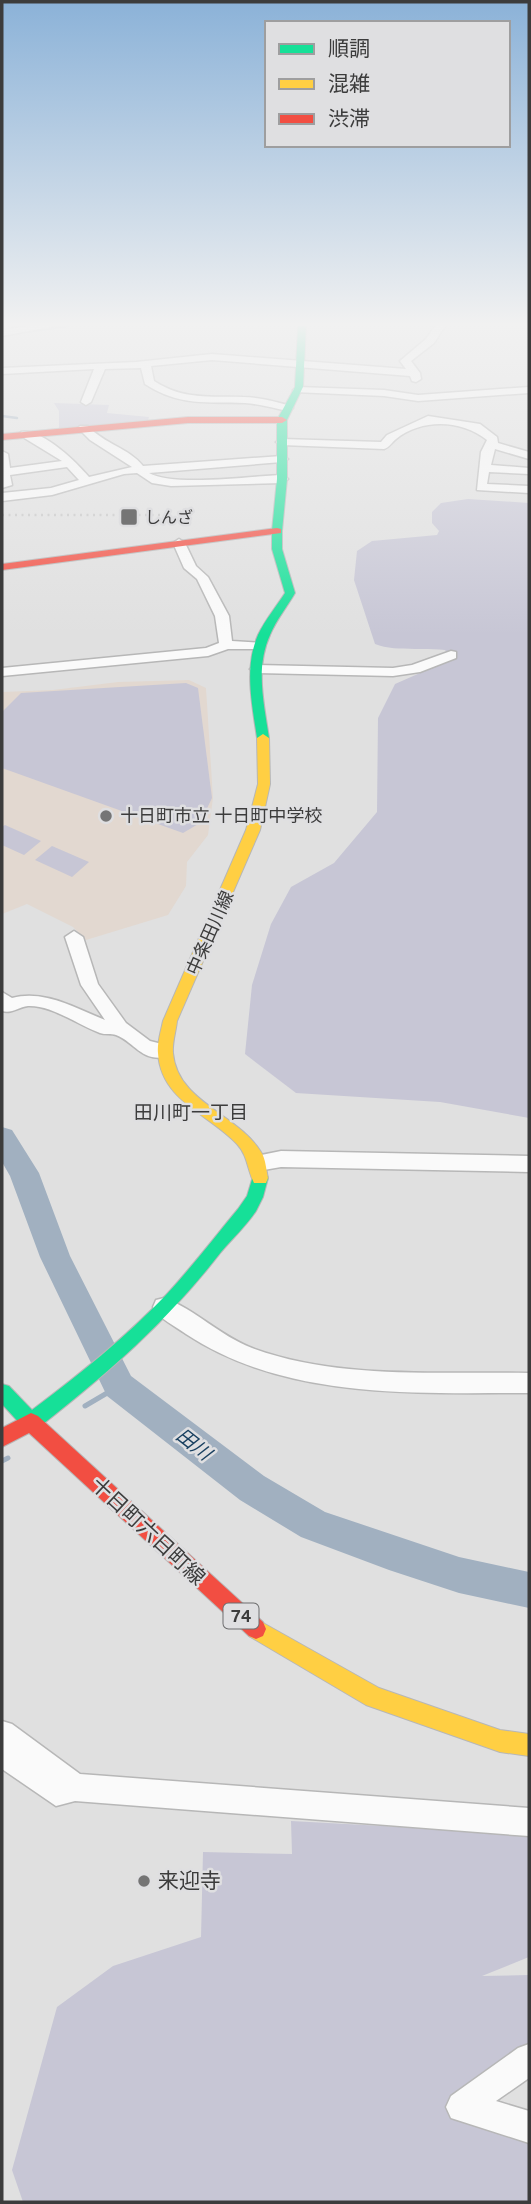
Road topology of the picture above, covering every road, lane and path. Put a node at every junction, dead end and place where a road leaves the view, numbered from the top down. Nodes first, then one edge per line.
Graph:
1 (76, 429) edge
2 (85, 429) edge
3 (284, 429) edge
4 (409, 429) edge
5 (480, 429) edge
6 (25, 434) junction
7 (3, 444) edge
8 (492, 445) junction
9 (282, 451) junction
10 (529, 456) edge
11 (71, 464) junction
12 (484, 468) junction
13 (142, 470) junction
14 (3, 471) edge
15 (529, 471) edge
16 (282, 479) junction
17 (86, 481) junction
18 (529, 490) edge
19 (5, 496) edge
20 (277, 531) junction
21 (179, 543) junction
22 (2, 567) edge
23 (226, 645) junction
24 (259, 646) junction
25 (451, 656) dead end
26 (257, 669) junction
27 (2, 672) edge
28 (74, 937) dead end
29 (2, 998) edge
30 (120, 1028) junction
31 (163, 1051) junction
32 (258, 1163) junction
33 (529, 1164) edge
34 (164, 1307) junction
35 (529, 1383) edge
36 (2, 1392) edge
37 (32, 1422) junction
38 (2, 1438) edge
39 (2, 1734) edge
40 (529, 1745) edge
41 (2, 1754) edge
42 (75, 1787) junction
43 (529, 1822) edge
44 (529, 2059) edge
45 (529, 2127) edge

1 - 6 main road
2 - 13 street
3 - 9 main road, 中条田川線
4 - 9 street
5 - 8 street
6 - 7 main road
6 - 11 street
7 - 14 street
8 - 10 street
8 - 12 street
9 - 13 street
9 - 16 main road, 中条田川線
11 - 14 street
11 - 17 street
12 - 15 street
12 - 18 street
13 - 16 street
13 - 17 street
14 - 19 street
16 - 20 main road, 中条田川線
17 - 19 street
20 - 21 main road
20 - 24 main road, 中条田川線
21 - 22 main road
21 - 23 street
23 - 24 street
23 - 27 street
24 - 26 main road, 中条田川線
25 - 26 street
26 - 31 main road, 中条田川線
28 - 30 street
29 - 30 street
30 - 31 street
31 - 32 main road
32 - 33 street
32 - 34 main road
34 - 35 street
34 - 37 main road
36 - 37 main road, 十日町六日町線
37 - 38 main road
37 - 40 main road, 十日町六日町線 / 74
39 - 42 street
41 - 42 street
42 - 43 street
44 - 45 street

